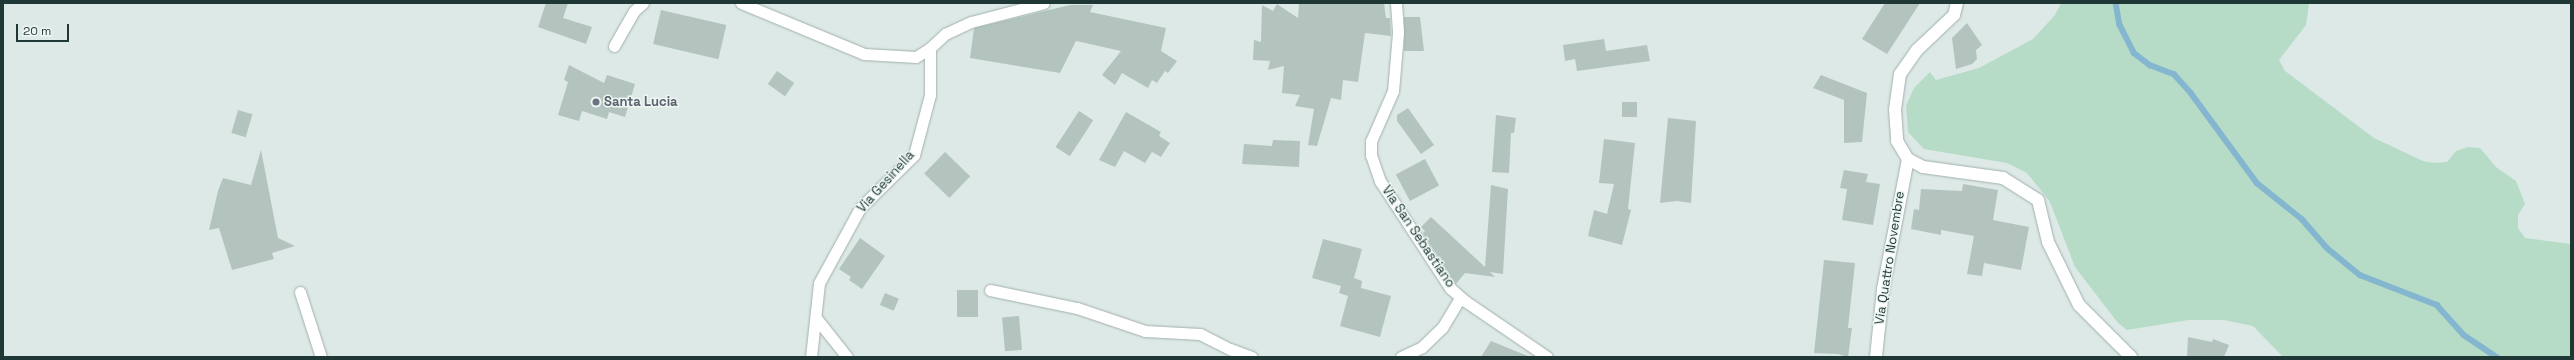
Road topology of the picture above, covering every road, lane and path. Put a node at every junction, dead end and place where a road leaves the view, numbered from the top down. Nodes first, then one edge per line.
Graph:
1 (643, 3) edge
2 (741, 3) edge
3 (1044, 3) edge
4 (1396, 3) edge
5 (1957, 3) edge
6 (614, 46) dead end
7 (930, 48) junction
8 (1908, 159) junction
9 (990, 290) dead end
10 (300, 292) dead end
11 (1460, 298) junction
12 (816, 318) junction
13 (320, 357) edge
14 (811, 357) edge
15 (847, 357) edge
16 (1252, 357) edge
17 (1401, 357) edge
18 (1547, 357) edge
19 (1876, 357) edge
20 (2131, 357) edge

1 - 6 lane
2 - 7 lane
3 - 7 lane
4 - 11 lane, Via San Sebastiano
5 - 8 main road
7 - 12 lane, Via Gesinella
8 - 19 main road, Via Quattro Novembre
8 - 20 main road
9 - 16 lane
10 - 13 lane
11 - 17 lane
11 - 18 lane, Via San Sebastiano
12 - 14 lane, Via Gesinella
12 - 15 lane

